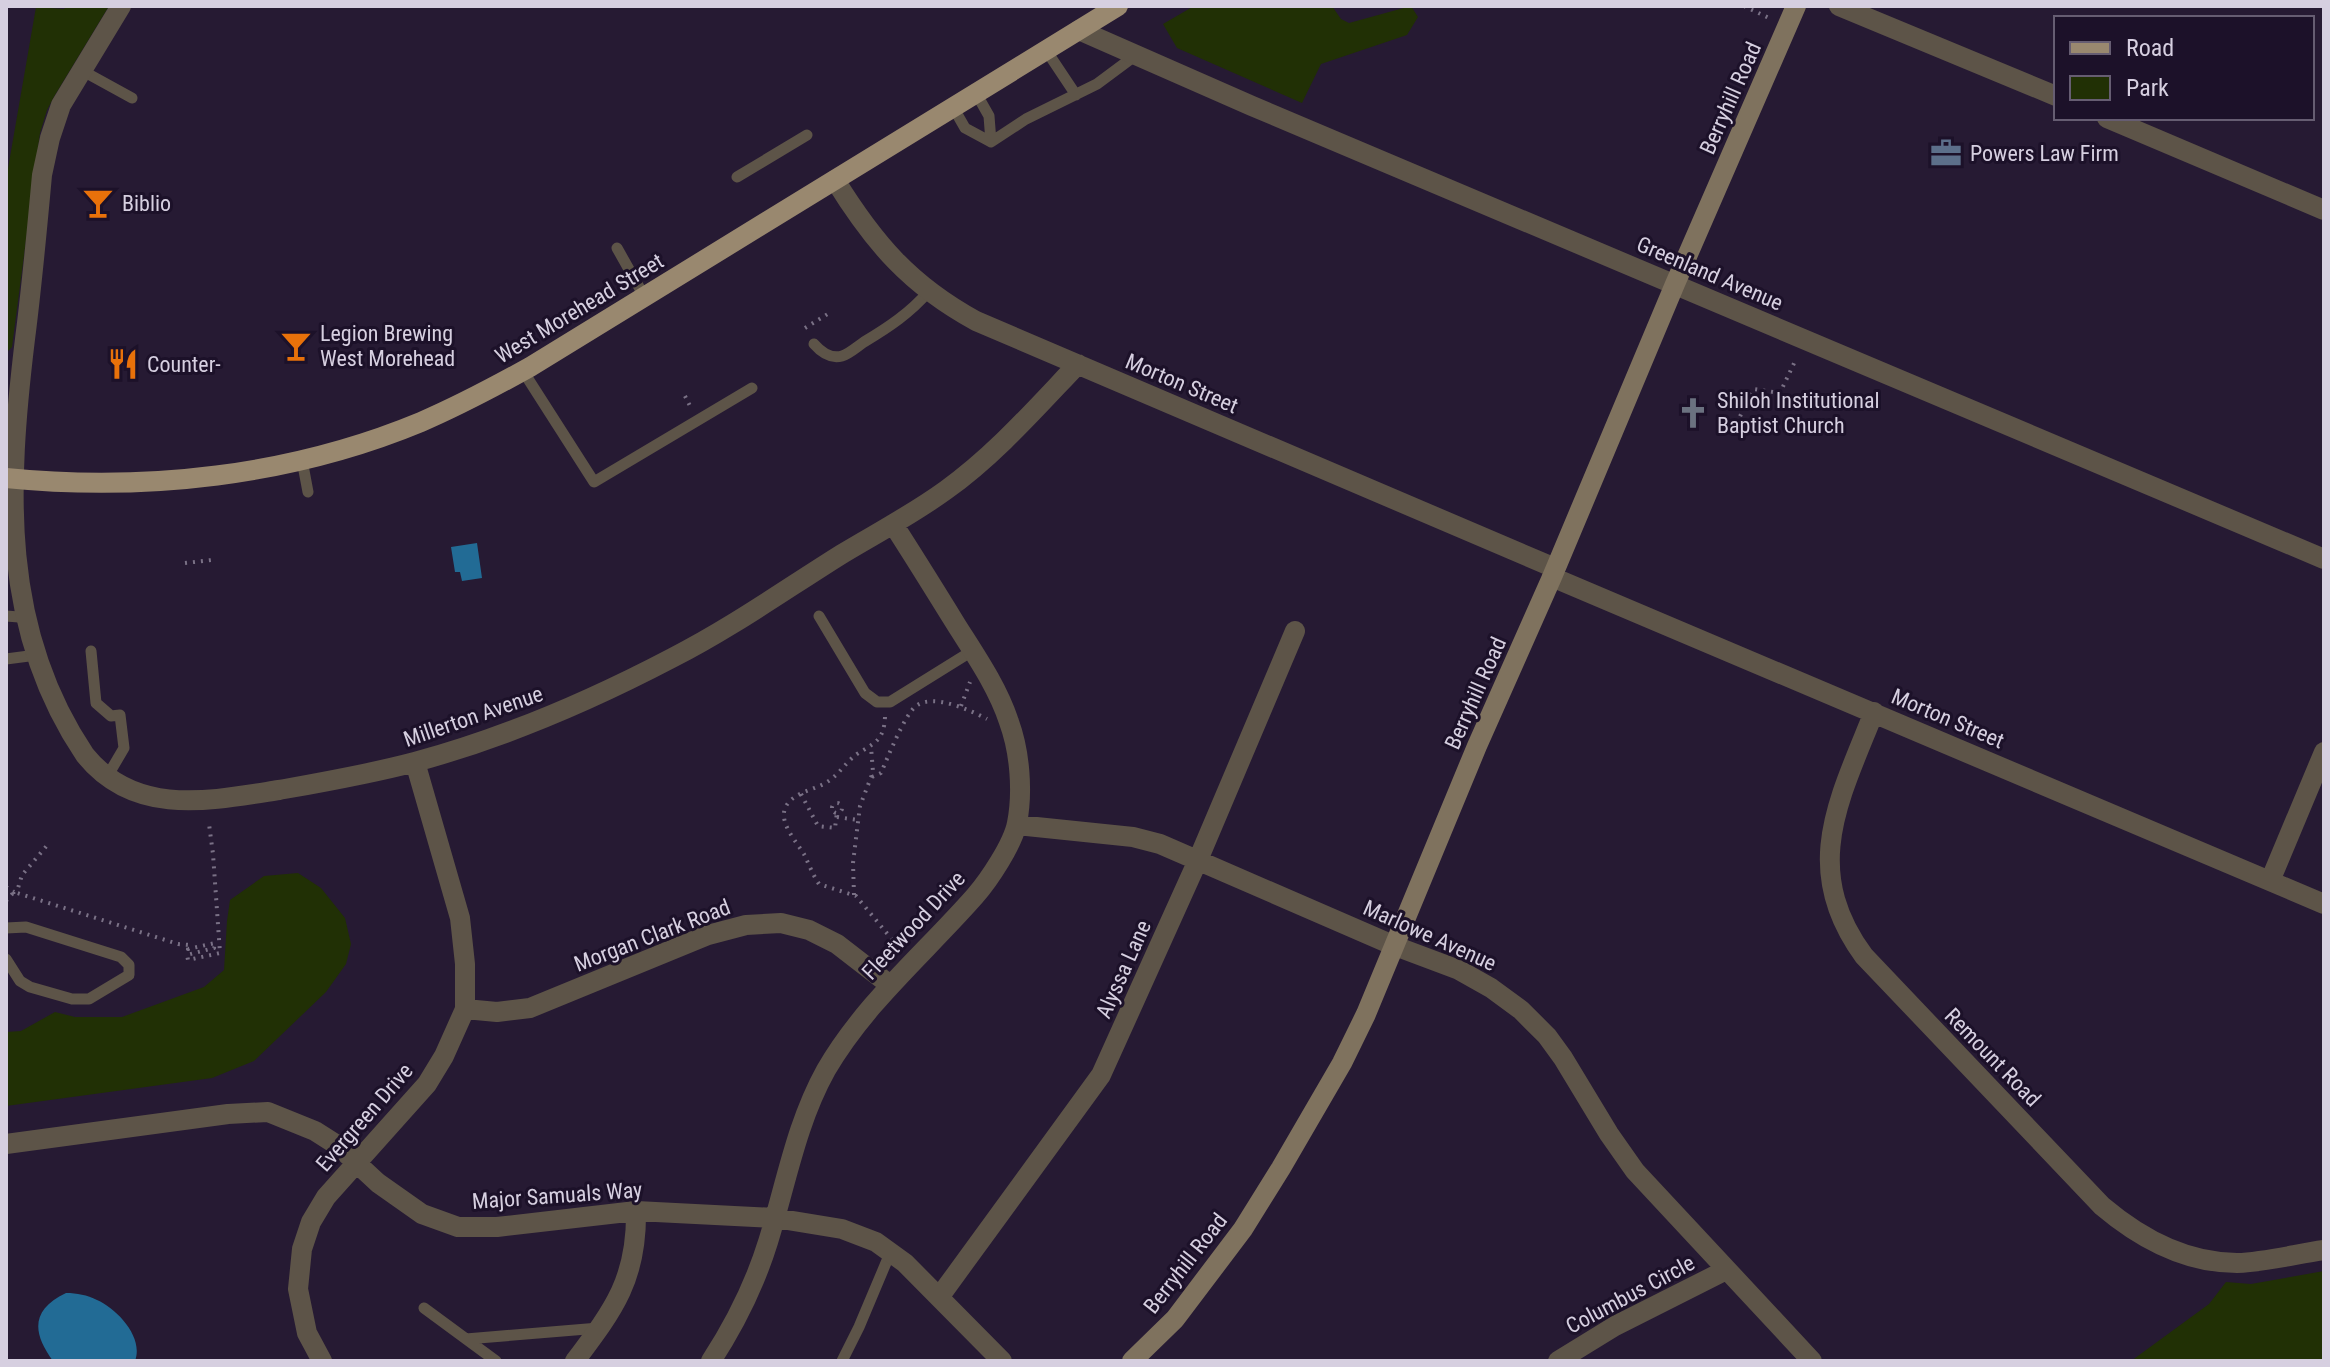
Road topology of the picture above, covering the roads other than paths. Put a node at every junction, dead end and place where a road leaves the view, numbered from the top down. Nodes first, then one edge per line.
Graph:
1 (121, 6) edge
2 (1118, 6) edge
3 (1796, 6) edge
4 (1839, 6) edge
5 (1079, 30) junction
6 (1046, 50) junction
7 (1136, 55) junction
8 (81, 70) junction
9 (976, 93) junction
10 (1076, 95) junction
11 (2054, 95) edge
12 (132, 98) dead end
13 (953, 107) junction
14 (2112, 120) edge
15 (807, 135) dead end
16 (991, 142) junction
17 (737, 177) dead end
18 (835, 180) junction
19 (2324, 210) edge
20 (617, 248) dead end
21 (1675, 284) junction
22 (929, 291) junction
23 (644, 296) junction
24 (814, 344) dead end
25 (1078, 364) junction
26 (523, 371) junction
27 (13, 376) edge
28 (752, 388) dead end
29 (302, 460) junction
30 (7, 479) edge
31 (308, 492) dead end
32 (893, 524) junction
33 (2324, 559) edge
34 (1554, 573) junction
35 (819, 616) dead end
36 (12, 617) edge
37 (1295, 631) dead end
38 (91, 651) dead end
39 (972, 651) junction
40 (29, 656) junction
41 (6, 659) edge
42 (1874, 712) junction
43 (2324, 752) edge
44 (415, 762) junction
45 (107, 777) junction
46 (1017, 825) junction
47 (1198, 860) junction
48 (2270, 881) junction
49 (2324, 904) edge
50 (6, 928) edge
51 (1395, 946) junction
52 (6, 959) edge
53 (890, 985) junction
54 (465, 1009) junction
55 (6, 1144) edge
56 (357, 1163) junction
57 (636, 1211) junction
58 (775, 1218) junction
59 (2324, 1250) edge
60 (891, 1251) junction
61 (1726, 1270) junction
62 (940, 1296) junction
63 (424, 1308) dead end
64 (599, 1328) junction
65 (466, 1339) junction
66 (322, 1361) edge
67 (496, 1361) edge
68 (575, 1361) edge
69 (711, 1361) edge
70 (842, 1361) edge
71 (1002, 1361) edge
72 (1132, 1361) edge
73 (1558, 1361) edge
74 (1812, 1361) edge

1 - 8 street, Millerton Avenue
2 - 5 main road, West Morehead Street
3 - 21 street, Berryhill Road
4 - 11 street
5 - 6 main road, West Morehead Street
5 - 7 street, Greenland Avenue
6 - 9 main road, West Morehead Street
6 - 10 lane
7 - 10 lane
7 - 21 street, Greenland Avenue
8 - 12 lane
8 - 27 street, Millerton Avenue
9 - 13 main road, West Morehead Street
9 - 16 lane
10 - 16 lane
13 - 16 lane
13 - 18 main road, West Morehead Street
14 - 19 street
15 - 17 lane
18 - 22 street, Morton Street
18 - 23 main road, West Morehead Street
20 - 23 lane
21 - 33 street, Greenland Avenue
21 - 34 street, Berryhill Road
22 - 24 lane
22 - 25 street, Morton Street
23 - 26 main road, West Morehead Street
25 - 32 street, Millerton Avenue
25 - 34 street, Morton Street
26 - 28 lane
26 - 29 main road, West Morehead Street
27 - 30 street, Millerton Avenue
29 - 30 main road, West Morehead Street
29 - 31 lane
30 - 36 street, Millerton Avenue
32 - 39 street, Fleetwood Drive
32 - 44 street, Millerton Avenue
34 - 42 street, Morton Street
34 - 51 street, Berryhill Road
35 - 39 lane
36 - 40 street, Millerton Avenue
37 - 47 street, Alyssa Lane
38 - 45 lane
39 - 46 street, Fleetwood Drive
40 - 41 lane
40 - 45 street, Millerton Avenue
42 - 48 street, Morton Street
42 - 59 street, Remount Road
43 - 48 street
44 - 45 street, Millerton Avenue
44 - 54 street, Evergreen Drive
46 - 47 street, Marlowe Avenue
46 - 53 street, Fleetwood Drive
47 - 51 street, Marlowe Avenue
47 - 62 street, Alyssa Lane
48 - 49 street, Morton Street
50 - 52 lane
51 - 61 street, Marlowe Avenue
51 - 72 street, Berryhill Road
53 - 54 street, Morgan Clark Road
53 - 58 street, Fleetwood Drive
54 - 56 street, Evergreen Drive
55 - 56 street, Major Samuals Way
56 - 57 street, Major Samuals Way
56 - 66 street, Evergreen Drive
57 - 58 street, Major Samuals Way
57 - 64 street
58 - 60 street, Major Samuals Way
58 - 69 street, Fleetwood Drive
60 - 62 street, Major Samuals Way
60 - 70 lane
61 - 73 street, Columbus Circle
61 - 74 street, Marlowe Avenue
62 - 71 street, Major Samuals Way
63 - 65 lane
64 - 65 lane
64 - 68 street
65 - 67 lane

